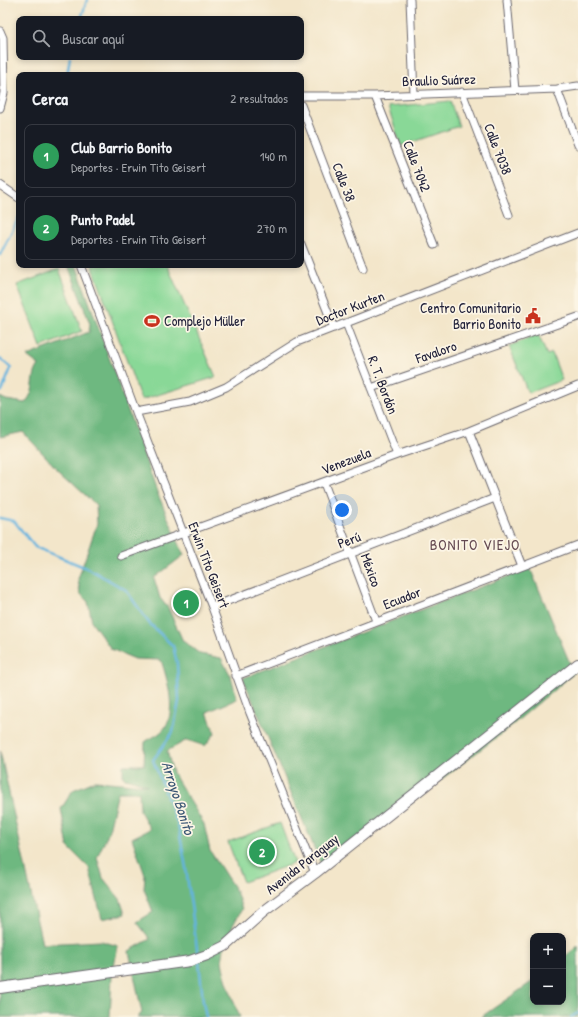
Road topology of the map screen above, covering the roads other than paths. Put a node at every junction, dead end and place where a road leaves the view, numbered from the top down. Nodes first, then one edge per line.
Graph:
1 (410, 0) edge
2 (507, 0) edge
3 (0, 31) edge
4 (578, 86) edge
5 (557, 89) junction
6 (515, 90) junction
7 (462, 92) junction
8 (414, 94) junction
9 (304, 96) edge
10 (375, 96) junction
11 (0, 108) edge
12 (304, 113) edge
13 (578, 145) edge
14 (0, 186) edge
15 (16, 196) edge
16 (509, 215) dead end
17 (578, 233) edge
18 (434, 245) dead end
19 (304, 252) edge
20 (82, 268) edge
21 (363, 268) dead end
22 (578, 317) edge
23 (346, 323) junction
24 (334, 328) junction
25 (578, 386) edge
26 (371, 388) junction
27 (136, 412) junction
28 (469, 431) junction
29 (397, 455) junction
30 (324, 483) junction
31 (495, 498) junction
32 (184, 533) junction
33 (578, 545) edge
34 (351, 553) junction
35 (121, 556) dead end
36 (522, 566) junction
37 (212, 607) junction
38 (376, 622) junction
39 (578, 664) edge
40 (236, 676) junction
41 (315, 873) junction
42 (0, 988) edge

1 - 8 street
2 - 6 street
3 - 11 street
4 - 5 street, Braulio Suárez
5 - 6 street, Braulio Suárez
5 - 13 street
6 - 7 street, Braulio Suárez
7 - 8 street, Braulio Suárez
7 - 16 street, Calle 7038
8 - 10 street, Braulio Suárez
9 - 10 street, Braulio Suárez
10 - 18 street, Calle 7042
12 - 21 street, Calle 38
14 - 15 street
17 - 23 street, Doctor Kurten
19 - 24 street
20 - 27 street, Erwin Tito Geisert
22 - 26 street, Favaloro
23 - 24 street, Doctor Kurten
23 - 26 street, R. T. Bordón
24 - 27 street, Doctor Kurten
25 - 28 street, Venezuela
26 - 29 street, R. T. Bordón
27 - 32 street, Erwin Tito Geisert
28 - 29 street, Venezuela
28 - 31 street
29 - 30 street, Venezuela
30 - 32 street, Venezuela
30 - 34 street, México
31 - 34 street, Perú
31 - 36 street
32 - 35 street, Venezuela
32 - 37 street, Erwin Tito Geisert
33 - 36 street, Ecuador
34 - 37 street, Perú
34 - 38 street, México
36 - 38 street, Ecuador
37 - 40 street, Erwin Tito Geisert
38 - 40 street, Ecuador
39 - 41 main road, Avenida Paraguay
40 - 41 street, Erwin Tito Geisert
41 - 42 main road, Avenida Paraguay

